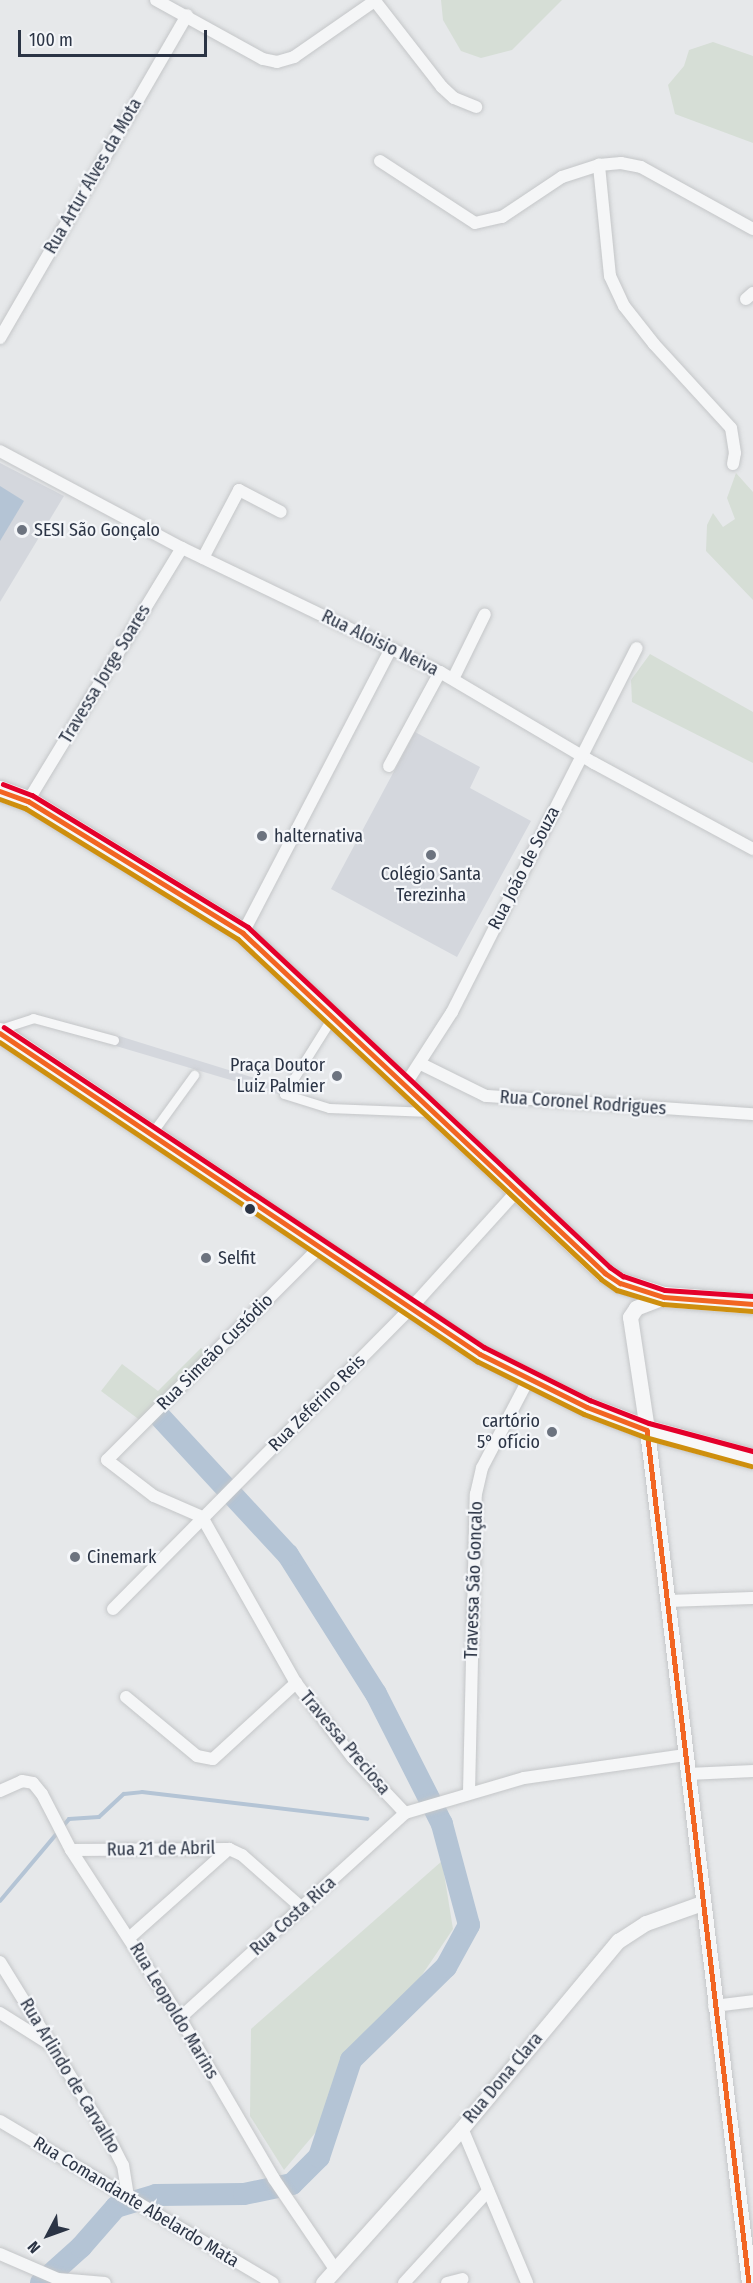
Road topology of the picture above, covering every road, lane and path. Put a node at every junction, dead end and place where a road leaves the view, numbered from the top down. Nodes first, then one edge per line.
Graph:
1 (156, 0) edge
2 (375, 0) edge
3 (187, 15) junction
4 (476, 107) dead end
5 (380, 161) dead end
6 (599, 165) junction
7 (753, 229) edge
8 (0, 338) edge
9 (0, 451) edge
10 (733, 464) dead end
11 (281, 512) dead end
12 (182, 548) junction
13 (203, 558) junction
14 (485, 614) dead end
15 (637, 648) dead end
16 (391, 649) junction
17 (440, 672) junction
18 (453, 679) junction
19 (582, 755) junction
20 (389, 766) dead end
21 (0, 791) edge
22 (28, 801) junction
23 (753, 849) edge
24 (243, 933) junction
25 (333, 1016) junction
26 (0, 1031) edge
27 (114, 1040) dead end
28 (421, 1064) junction
29 (194, 1075) dead end
30 (405, 1085) junction
31 (433, 1112) junction
32 (753, 1114) edge
33 (152, 1133) junction
34 (517, 1191) junction
35 (322, 1245) junction
36 (664, 1297) junction
37 (753, 1304) edge
38 (410, 1309) junction
39 (528, 1380) junction
40 (647, 1430) junction
41 (753, 1459) edge
42 (202, 1517) junction
43 (753, 1598) edge
44 (667, 1601) junction
45 (113, 1609) dead end
46 (296, 1683) junction
47 (126, 1698) dead end
48 (686, 1755) junction
49 (753, 1771) edge
50 (688, 1774) junction
51 (0, 1791) edge
52 (469, 1792) junction
53 (409, 1811) junction
54 (229, 1849) junction
55 (71, 1850) junction
56 (702, 1904) junction
57 (302, 1908) junction
58 (129, 1938) junction
59 (0, 1962) edge
60 (753, 2001) edge
61 (714, 2006) junction
62 (0, 2013) edge
63 (180, 2018) junction
64 (57, 2049) junction
65 (0, 2121) edge
66 (462, 2128) junction
67 (488, 2191) junction
68 (133, 2198) junction
69 (0, 2254) edge
70 (335, 2269) junction
71 (463, 2279) dead end
72 (105, 2283) edge
73 (273, 2283) edge
74 (323, 2283) edge
75 (404, 2283) edge
76 (447, 2283) edge
77 (527, 2283) edge
78 (749, 2283) edge

1 - 3 street
2 - 3 street
2 - 4 street
3 - 8 street, Rua Artur Alves da Mota
5 - 6 street
6 - 7 street
6 - 10 street
9 - 12 street, Rua Aloisio Neiva
11 - 13 street
12 - 13 street, Rua Aloisio Neiva
12 - 22 street, Travessa Jorge Soares
13 - 16 street, Rua Aloisio Neiva
14 - 18 street
15 - 19 street, Rua João de Souza
16 - 17 street, Rua Aloisio Neiva
16 - 24 street
17 - 18 street, Rua Aloisio Neiva
17 - 20 street
18 - 19 street, Rua Aloisio Neiva
19 - 23 street, Rua Aloisio Neiva
19 - 28 street, Rua João de Souza
21 - 22 main road
22 - 24 main road
24 - 25 main road
25 - 30 main road
25 - 31 street
26 - 27 street
26 - 33 main road
28 - 30 street, Rua João de Souza
28 - 32 street, Rua Coronel Rodrigues
29 - 33 street
30 - 31 main road
31 - 34 main road
33 - 35 main road
34 - 36 main road
34 - 38 street, Rua Zeferino Reis
35 - 38 main road
35 - 42 street, Rua Simeão Custódio
36 - 37 main road
36 - 40 street
38 - 39 main road
38 - 42 street, Rua Zeferino Reis
39 - 40 main road
39 - 52 street, Travessa São Gonçalo
40 - 41 main road
40 - 44 street
42 - 45 street, Rua Zeferino Reis
42 - 46 street, Travessa Preciosa
43 - 44 street
44 - 48 street
46 - 47 street
46 - 53 street, Travessa Preciosa
48 - 50 street
48 - 52 street
49 - 50 street
50 - 56 street
51 - 55 street, Rua Leopoldo Marins
52 - 53 street
53 - 57 street, Rua Costa Rica
54 - 55 street, Rua 21 de Abril
54 - 57 street, Rua 21 de Abril
54 - 58 street
55 - 58 street, Rua Leopoldo Marins
56 - 61 street
56 - 66 street, Rua Dona Clara
57 - 63 street, Rua Costa Rica
58 - 63 street, Rua Leopoldo Marins
59 - 64 street, Rua Arlindo de Carvalho
60 - 61 street
61 - 78 street
62 - 64 street
63 - 70 street, Rua Leopoldo Marins
64 - 68 street, Rua Arlindo de Carvalho
65 - 68 street, Rua Comandante Abelardo Mata
66 - 67 street
66 - 70 street, Rua Dona Clara
67 - 75 street
67 - 77 street
68 - 73 street, Rua Comandante Abelardo Mata
69 - 72 street
70 - 74 street, Rua Dona Clara
71 - 76 street

